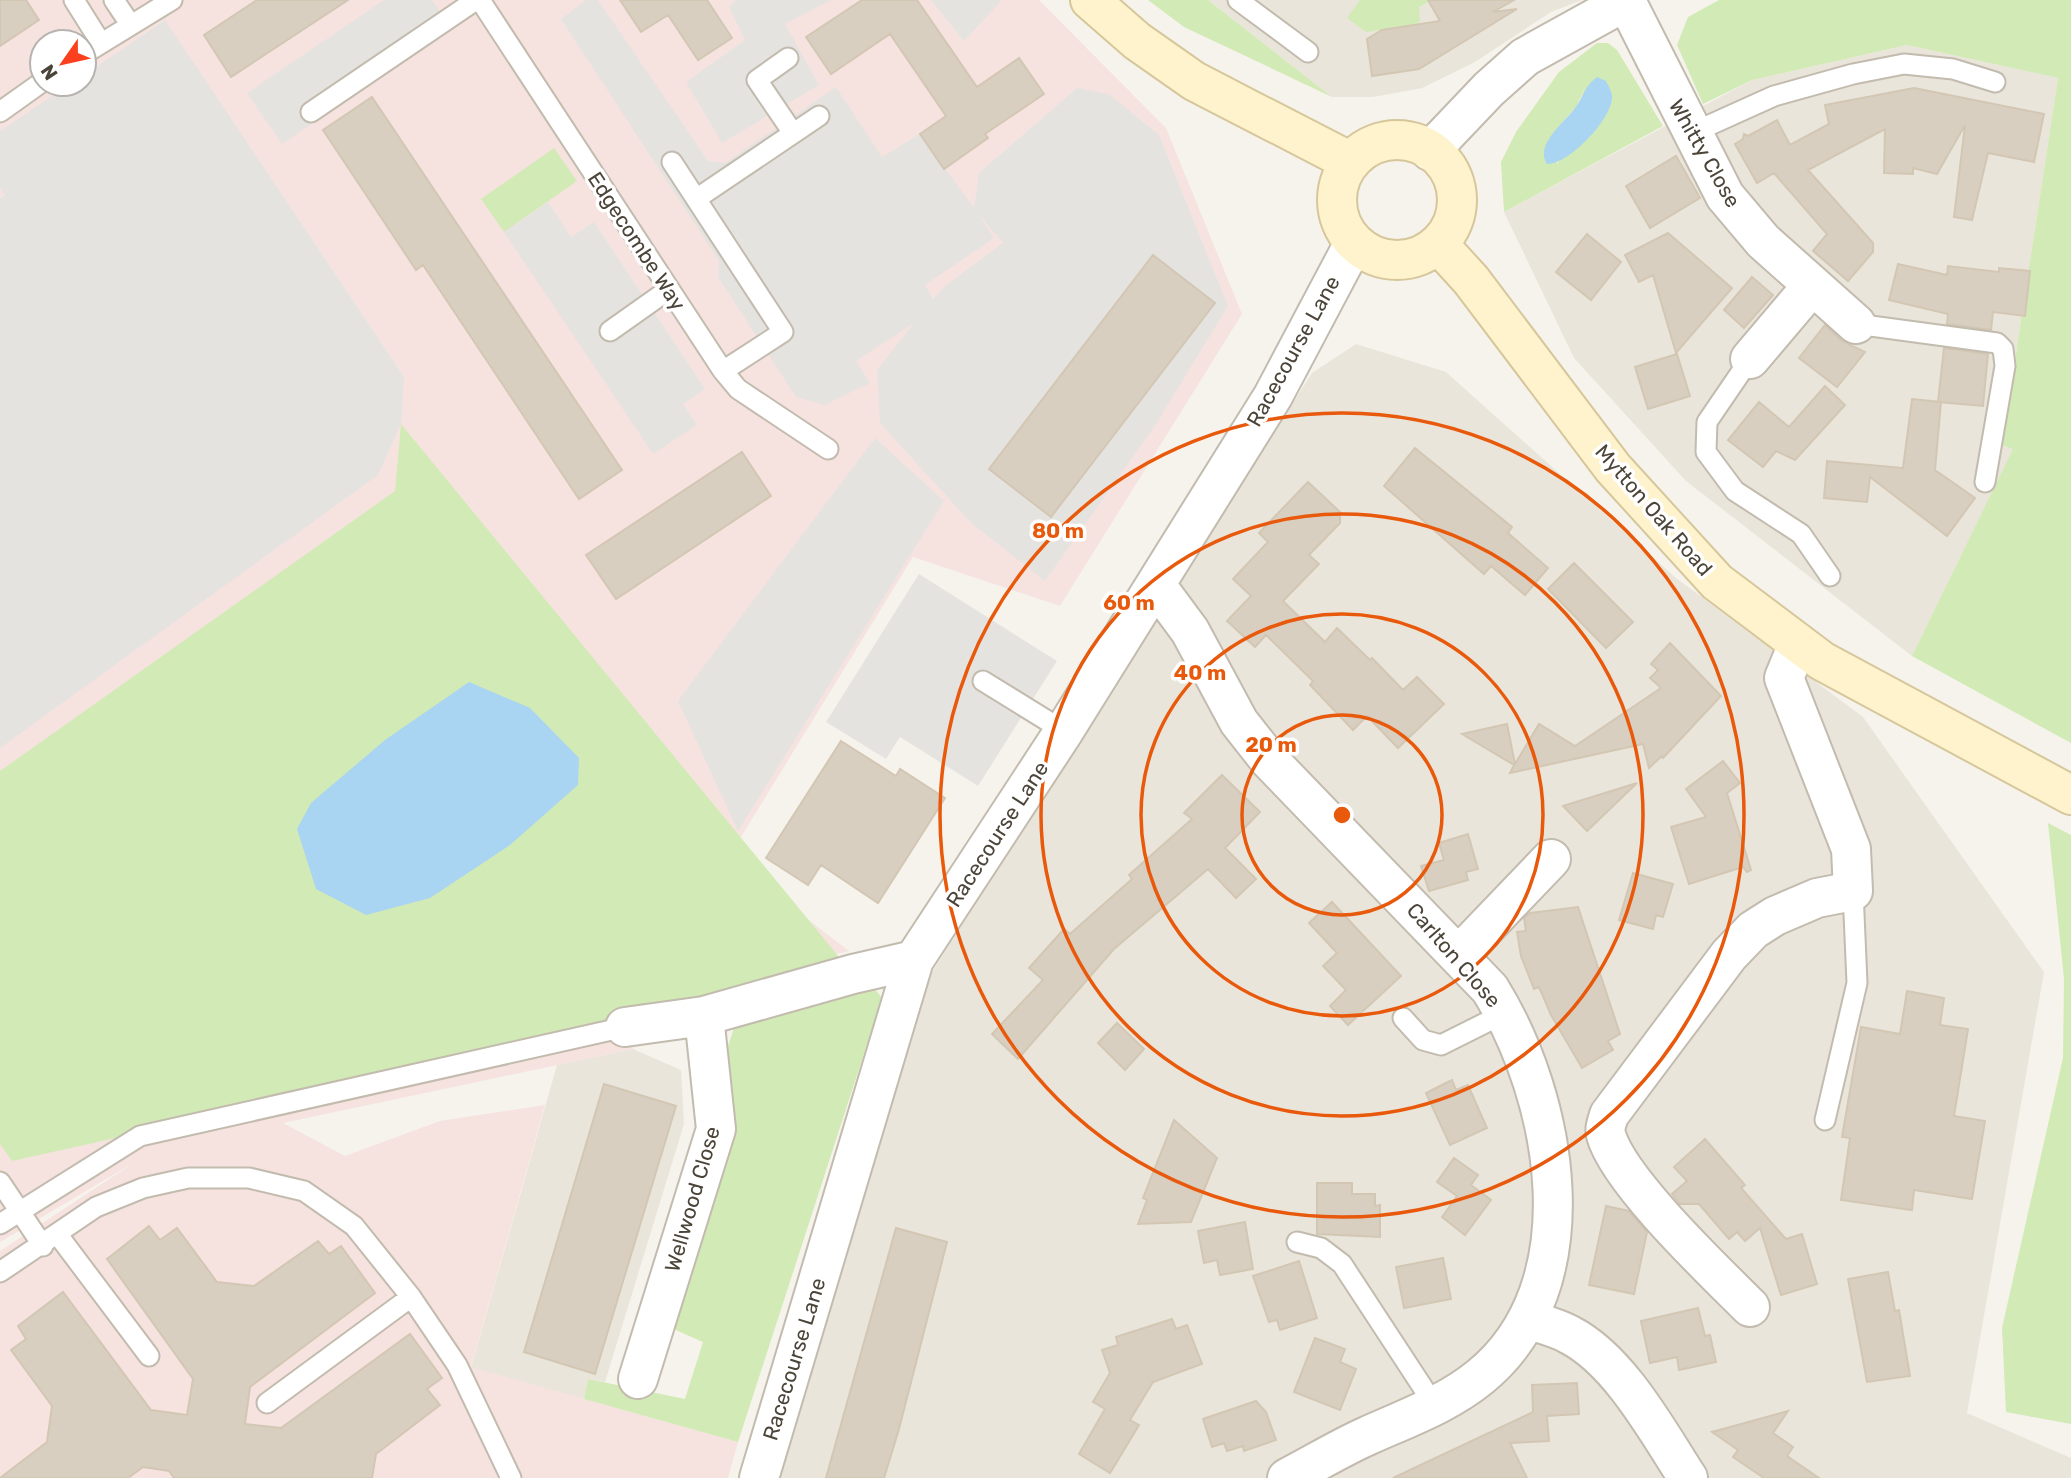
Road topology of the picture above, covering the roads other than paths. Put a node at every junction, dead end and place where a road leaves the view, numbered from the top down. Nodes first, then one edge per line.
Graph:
1 (74, 0) edge
2 (114, 0) edge
3 (172, 0) edge
4 (478, 0) edge
5 (1090, 0) edge
6 (1238, 0) edge
7 (1627, 1) edge
8 (130, 24) junction
9 (101, 43) junction
10 (98, 45) edge
11 (1308, 52) dead end
12 (788, 58) dead end
13 (1995, 82) dead end
14 (28, 92) edge
15 (0, 112) edge
16 (311, 112) dead end
17 (819, 116) dead end
18 (793, 133) junction
19 (1692, 133) junction
20 (1430, 151) junction
21 (1349, 161) junction
22 (672, 162) dead end
23 (696, 199) junction
24 (1354, 243) junction
25 (1439, 244) junction
26 (1811, 287) junction
27 (668, 290) junction
28 (1856, 324) joint
29 (610, 331) dead end
30 (1750, 359) joint
31 (723, 371) junction
32 (828, 449) dead end
33 (1985, 482) dead end
34 (1830, 576) dead end
35 (1156, 585) junction
36 (1798, 644) junction
37 (983, 681) dead end
38 (1064, 732) junction
39 (2071, 795) edge
40 (1551, 859) dead end
41 (1853, 891) junction
42 (1459, 955) junction
43 (914, 960) junction
44 (1505, 1013) junction
45 (704, 1016) junction
46 (1403, 1018) dead end
47 (625, 1027) joint
48 (1825, 1121) dead end
49 (0, 1182) edge
50 (20, 1211) junction
51 (0, 1224) edge
52 (50, 1240) junction
53 (1297, 1242) dead end
54 (0, 1272) edge
55 (411, 1297) junction
56 (1750, 1307) dead end
57 (1529, 1320) junction
58 (149, 1356) dead end
59 (638, 1379) dead end
60 (267, 1403) dead end
61 (1435, 1406) junction
62 (511, 1478) edge
63 (759, 1478) edge
64 (1287, 1478) edge
65 (1688, 1478) edge

1 - 9 lane
2 - 8 lane
3 - 8 lane
4 - 16 lane
4 - 27 lane, Edgecombe Way
5 - 21 main road
6 - 11 lane
7 - 19 street, Whitty Close
7 - 20 street
8 - 9 lane
9 - 10 lane
12 - 18 lane
13 - 19 lane
14 - 15 lane
17 - 18 lane
18 - 23 lane
19 - 26 street, Whitty Close
20 - 21 main road
20 - 25 main road
21 - 24 main road
22 - 23 lane
23 - 31 lane
24 - 25 main road
24 - 35 street, Racecourse Lane
25 - 36 main road, Mytton Oak Road
26 - 28 street, Whitty Close
26 - 30 street
27 - 29 lane
27 - 31 lane, Edgecombe Way
28 - 33 lane
30 - 34 lane
31 - 32 lane, Edgecombe Way
35 - 38 street, Racecourse Lane
35 - 42 street, Carlton Close
36 - 39 main road, Mytton Oak Road
36 - 41 street
37 - 38 lane
38 - 43 street, Racecourse Lane
40 - 42 street
41 - 48 lane
41 - 56 street
42 - 44 street, Carlton Close
43 - 45 street
43 - 63 street, Racecourse Lane
44 - 46 lane
44 - 57 street, Carlton Close
45 - 47 street
45 - 59 street, Wellwood Close
47 - 50 lane
49 - 50 lane
50 - 51 lane
50 - 52 lane
52 - 54 lane
52 - 55 lane
52 - 58 lane
53 - 61 lane
55 - 60 lane
55 - 62 lane
57 - 61 street, Carlton Close
57 - 65 street
61 - 64 street, Carlton Close

